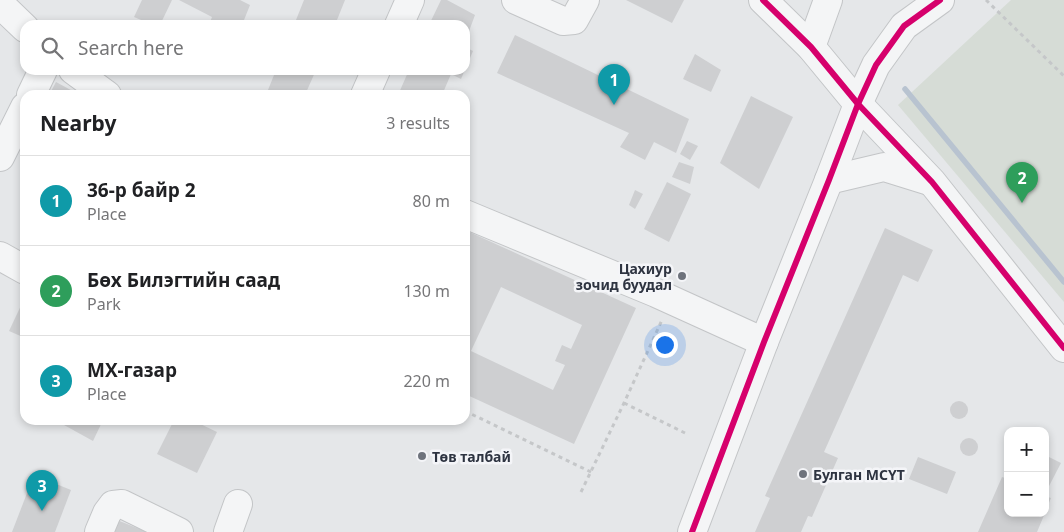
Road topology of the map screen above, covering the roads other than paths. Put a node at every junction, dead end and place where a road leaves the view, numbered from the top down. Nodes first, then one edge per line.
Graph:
1 (410, 0) edge
2 (516, 0) edge
3 (585, 0) edge
4 (763, 0) edge
5 (828, 0) edge
6 (940, 0) edge
7 (0, 4) edge
8 (401, 20) edge
9 (20, 23) edge
10 (811, 47) junction
11 (41, 75) edge
12 (80, 75) edge
13 (374, 75) edge
14 (34, 90) edge
15 (99, 90) edge
16 (367, 90) edge
17 (858, 104) junction
18 (20, 117) edge
19 (0, 157) edge
20 (829, 180) junction
21 (932, 182) junction
22 (470, 216) edge
23 (0, 256) edge
24 (20, 267) edge
25 (764, 342) junction
26 (1064, 348) edge
27 (238, 504) dead end
28 (99, 532) edge
29 (179, 532) edge
30 (228, 532) edge
31 (692, 532) edge

1 - 8 street
2 - 3 street
4 - 10 street
5 - 10 street
6 - 17 street
7 - 9 street
10 - 17 street
11 - 14 street
12 - 15 street
13 - 16 street
17 - 20 street
17 - 21 street
18 - 19 street
20 - 21 street
20 - 25 street
21 - 26 street
22 - 25 street
23 - 24 street
25 - 31 street
27 - 30 street
28 - 29 street

